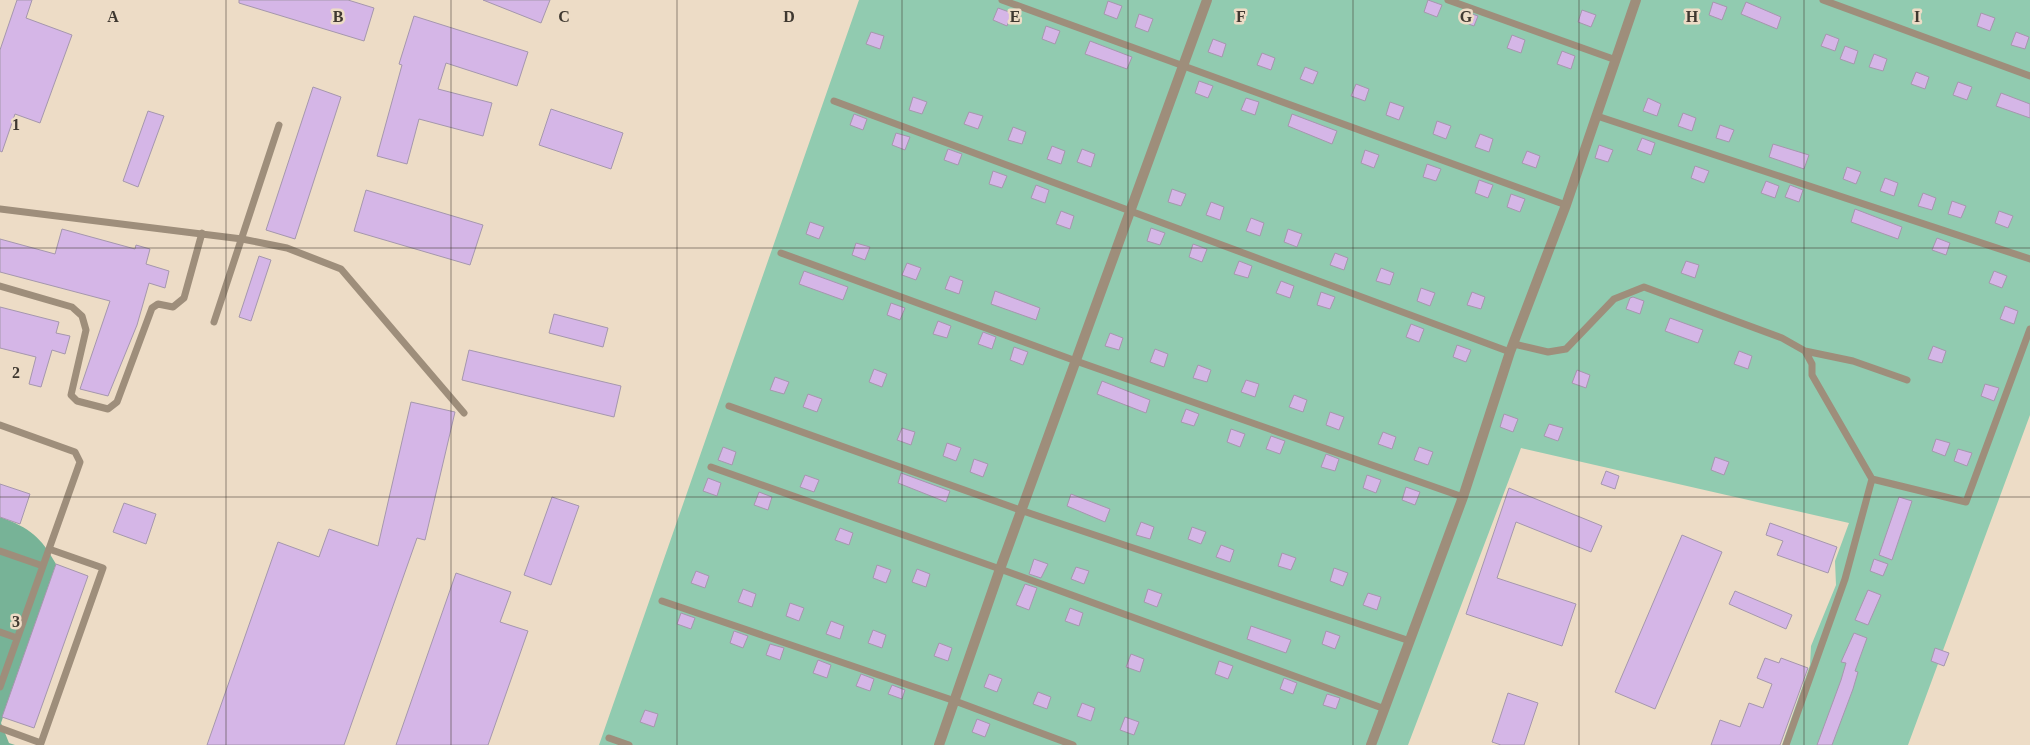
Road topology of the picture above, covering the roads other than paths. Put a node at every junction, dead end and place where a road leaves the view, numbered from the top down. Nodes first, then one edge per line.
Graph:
1 (1002, 0) edge
2 (1208, 0) edge
3 (1448, 0) edge
4 (1636, 0) edge
5 (1823, 0) edge
6 (1616, 60) junction
7 (1184, 66) junction
8 (2030, 76) edge
9 (834, 101) dead end
10 (1597, 116) junction
11 (279, 125) dead end
12 (1566, 206) junction
13 (0, 209) edge
14 (1129, 212) junction
15 (202, 234) junction
16 (242, 238) junction
17 (781, 254) dead end
18 (2030, 259) edge
19 (0, 286) edge
20 (214, 322) dead end
21 (2030, 329) edge
22 (1512, 348) junction
23 (1805, 351) junction
24 (1076, 361) junction
25 (1907, 380) dead end
26 (730, 406) dead end
27 (464, 413) dead end
28 (0, 424) edge
29 (711, 467) dead end
30 (1872, 479) junction
31 (1463, 497) junction
32 (1022, 511) junction
33 (49, 549) junction
34 (0, 551) edge
35 (43, 566) junction
36 (1000, 569) junction
37 (662, 601) dead end
38 (0, 632) edge
39 (17, 638) junction
40 (1410, 641) junction
41 (0, 687) edge
42 (954, 701) junction
43 (1385, 709) junction
44 (0, 728) edge
45 (609, 738) dead end
46 (629, 745) edge
47 (939, 745) edge
48 (1073, 745) edge
49 (1371, 745) edge
50 (1786, 745) edge

1 - 7 lane
2 - 7 street
3 - 6 lane
4 - 6 street
5 - 8 lane
6 - 10 street
7 - 12 lane
7 - 14 street
9 - 14 lane
10 - 12 street
10 - 18 lane
11 - 16 lane
12 - 22 street
13 - 15 lane
14 - 22 lane
14 - 24 street
15 - 16 lane
15 - 19 lane
16 - 20 lane
16 - 27 lane
17 - 24 lane
21 - 30 lane
22 - 23 lane
22 - 31 street
23 - 25 lane
23 - 30 lane
24 - 31 lane
24 - 32 street
26 - 32 lane
28 - 33 lane
29 - 36 lane
30 - 50 lane
31 - 40 street
32 - 36 street
32 - 40 lane
33 - 35 lane
33 - 44 lane
34 - 35 lane
35 - 39 lane
36 - 42 street
36 - 43 lane
37 - 42 lane
38 - 39 lane
39 - 41 lane
40 - 43 street
42 - 47 street
42 - 48 lane
43 - 49 street
45 - 46 lane

